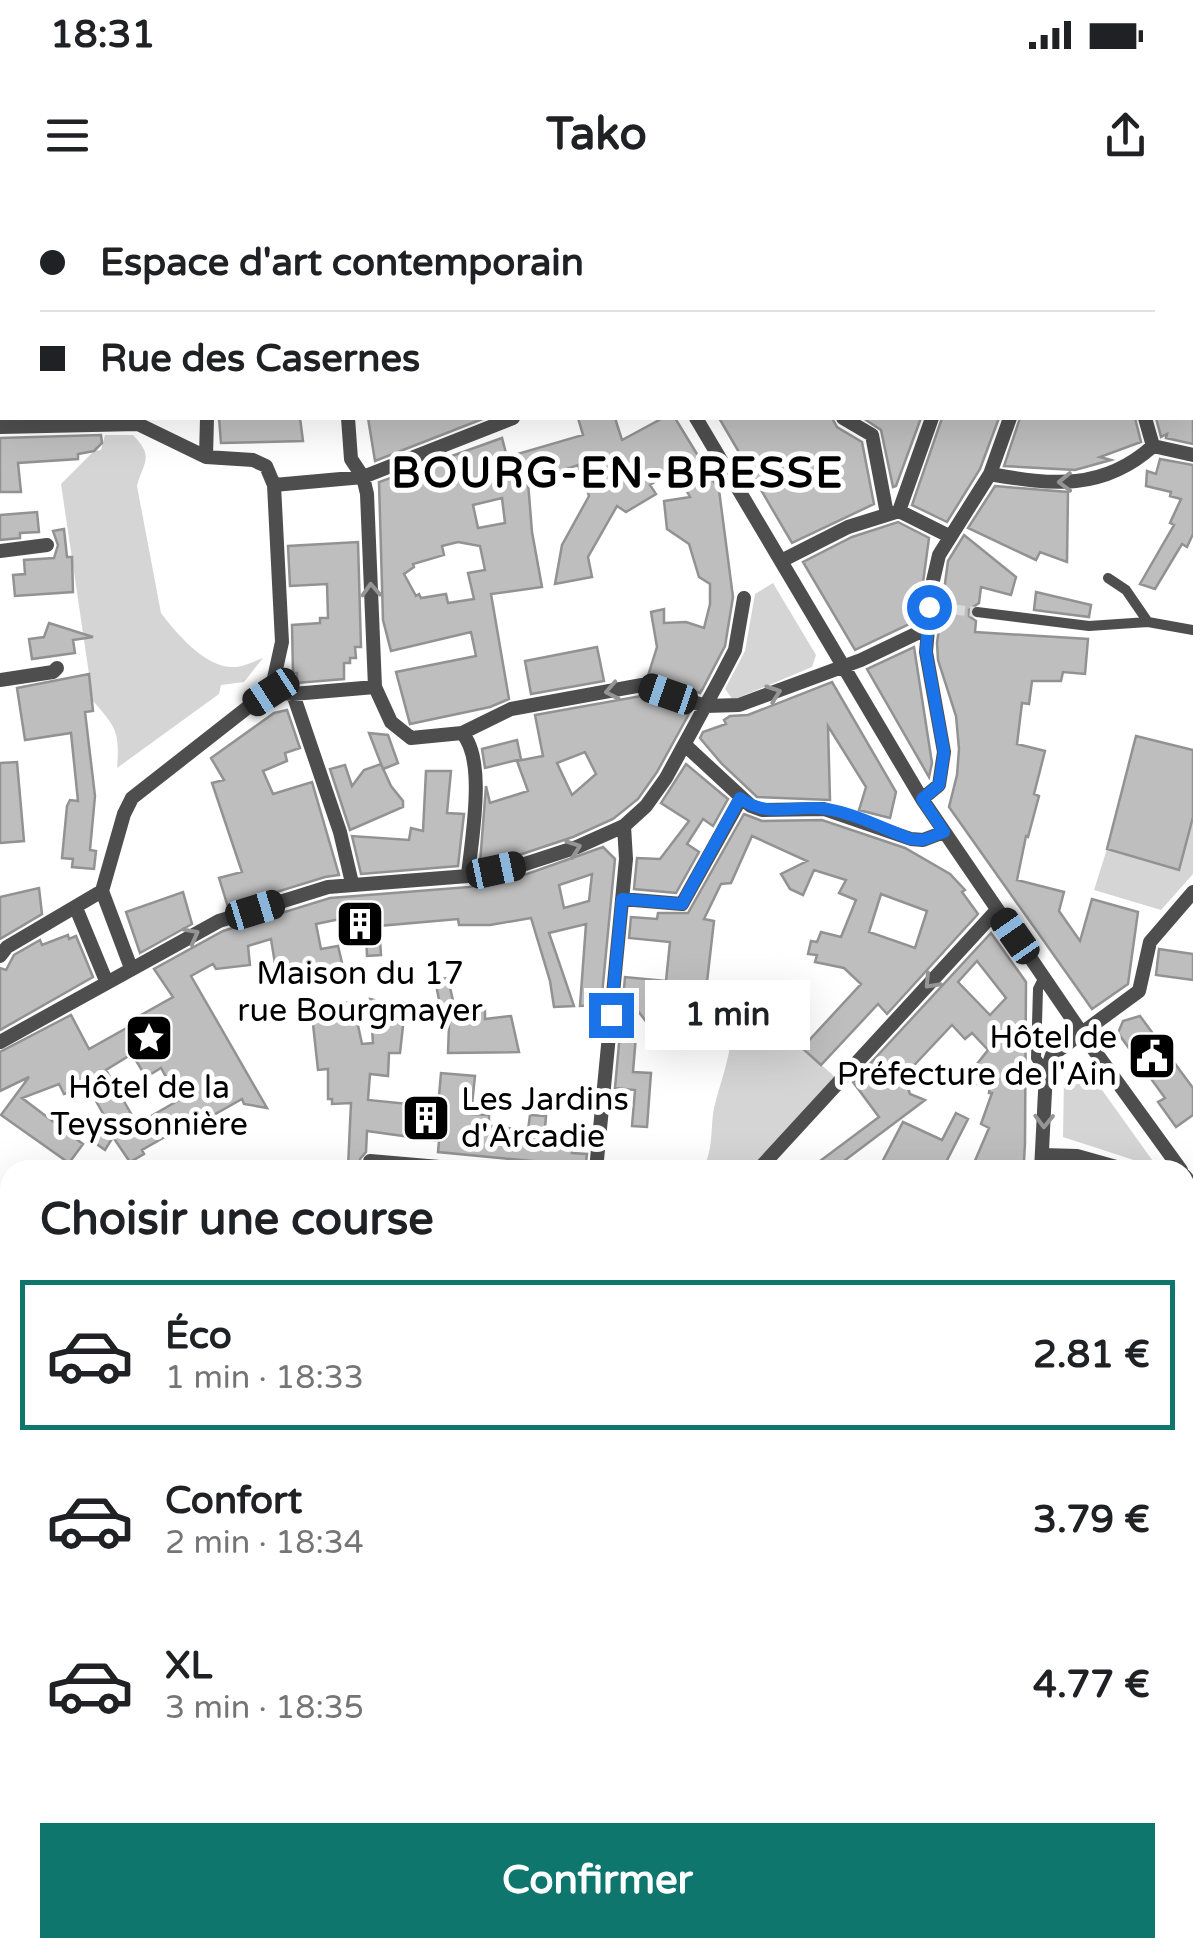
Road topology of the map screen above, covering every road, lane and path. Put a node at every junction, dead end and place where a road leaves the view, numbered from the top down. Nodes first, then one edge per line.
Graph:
1 (207, 420) edge
2 (348, 420) edge
3 (508, 420) edge
4 (697, 420) edge
5 (846, 420) edge
6 (931, 420) edge
7 (1009, 420) edge
8 (1146, 420) edge
9 (0, 428) edge
10 (1153, 446) junction
11 (1193, 456) edge
12 (206, 457) junction
13 (990, 474) junction
14 (362, 477) junction
15 (274, 485) junction
16 (893, 512) junction
17 (949, 536) junction
18 (47, 545) dead end
19 (0, 551) edge
20 (781, 562) junction
21 (1108, 578) dead end
22 (744, 598) dead end
23 (977, 612) tunnel mouth
24 (1148, 622) junction
25 (926, 629) junction
26 (1193, 630) edge
27 (841, 666) junction
28 (57, 668) dead end
29 (0, 680) edge
30 (375, 687) junction
31 (271, 692) junction
32 (293, 694) junction
33 (705, 706) junction
34 (462, 733) junction
35 (684, 745) junction
36 (740, 798) junction
37 (922, 799) junction
38 (624, 826) junction
39 (944, 832) junction
40 (468, 876) junction
41 (352, 884) junction
42 (102, 892) junction
43 (1193, 892) edge
44 (622, 899) junction
45 (76, 908) junction
46 (997, 910) junction
47 (0, 956) edge
48 (132, 968) junction
49 (1044, 977) junction
50 (107, 983) junction
51 (1081, 1032) junction
52 (0, 1042) edge
53 (1046, 1072) junction
54 (597, 1160) edge
55 (767, 1160) edge
56 (1042, 1160) edge
57 (1053, 1160) edge
58 (1091, 1160) edge
59 (1174, 1160) edge

1 - 12 street
2 - 14 street
3 - 14 street
4 - 20 street
5 - 16 street
6 - 16 street
7 - 13 street
8 - 10 street
9 - 12 street
10 - 11 street
10 -> 13 street
12 - 15 street
13 - 17 street
14 - 15 street
30 -> 14 street
15 - 31 street
16 - 17 street
16 - 20 street
17 - 25 street
18 - 19 street
20 - 27 street
21 - 24 street
22 - 33 street
23 - 24 street
24 - 26 street
25 - 27 street
25 - 37 street
33 -> 27 street
27 - 37 street
28 - 29 street
30 - 32 street
30 - 34 street
31 - 32 street
31 - 42 street
32 - 41 street
33 -> 34 street
33 - 35 street
34 - 40 street
35 - 36 street
35 - 38 street
36 - 39 street
36 - 44 street
37 - 39 street
40 -> 38 street
38 - 44 street
39 - 46 street
40 - 41 street
48 -> 41 street
42 - 45 street
42 - 48 street
43 - 51 street
44 - 54 street
45 - 47 street
45 - 50 street
46 - 49 street
46 -> 55 street
48 - 50 street
49 - 51 street
49 - 53 street
50 - 52 street
51 - 53 street
51 - 59 street
53 -> 56 street
57 - 58 street

